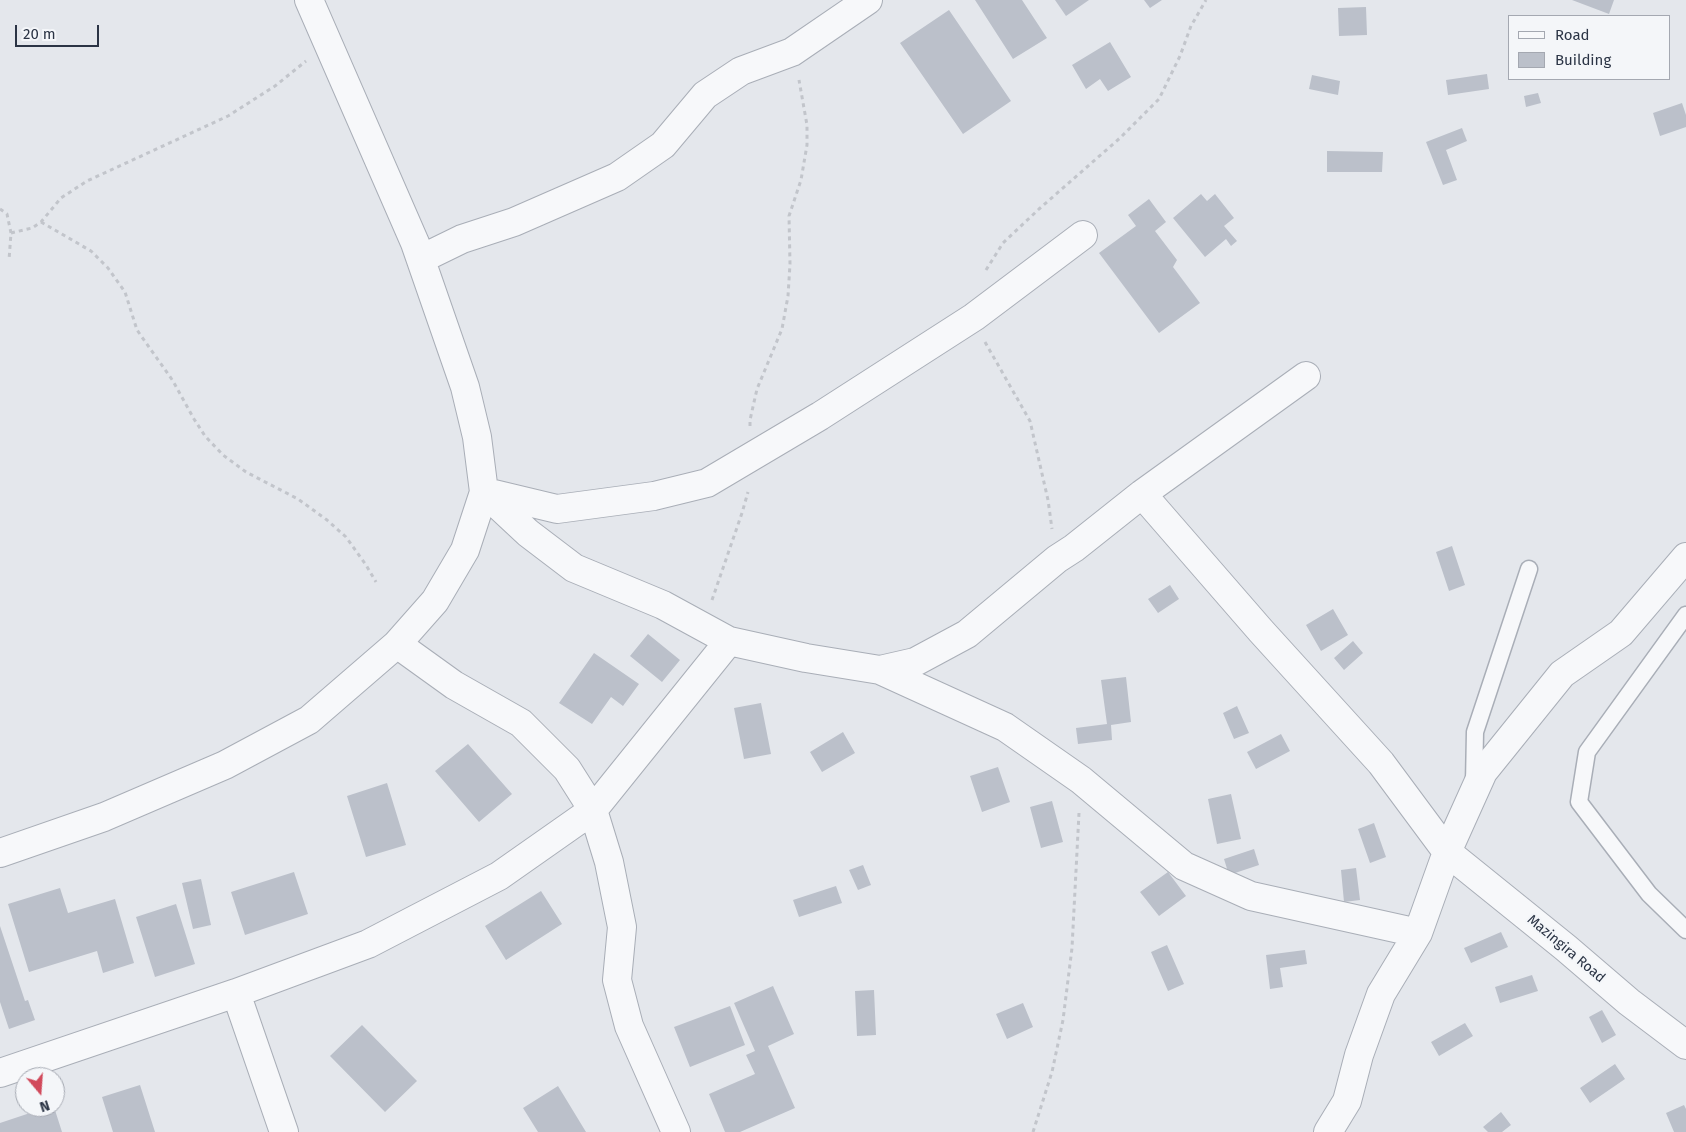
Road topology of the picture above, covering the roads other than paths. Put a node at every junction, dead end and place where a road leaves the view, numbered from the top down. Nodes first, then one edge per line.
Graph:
1 (309, 0) edge
2 (868, 0) edge
3 (1083, 235) dead end
4 (421, 259) junction
5 (1306, 376) dead end
6 (484, 492) junction
7 (1142, 494) junction
8 (1686, 557) edge
9 (1530, 570) dead end
10 (1686, 615) edge
11 (729, 640) junction
12 (397, 644) junction
13 (880, 670) junction
14 (1474, 793) junction
15 (593, 810) junction
16 (1447, 852) junction
17 (0, 853) edge
18 (1686, 930) edge
19 (1418, 933) junction
20 (236, 993) junction
21 (1686, 1045) edge
22 (0, 1073) edge
23 (669, 1128) edge
24 (284, 1132) edge
25 (1328, 1132) edge

1 - 4 street
2 - 4 street
3 - 6 street
4 - 6 street
5 - 7 street
6 - 11 street
6 - 12 street
7 - 13 street
7 - 16 street, Mazingira Road
8 - 14 street
9 - 14 lane
10 - 18 lane
11 - 13 street
11 - 15 street
12 - 15 street
12 - 17 street
13 - 19 street
14 - 16 street
15 - 20 street
15 - 23 street
16 - 19 street
16 - 21 street, Mazingira Road
19 - 25 street
20 - 22 street
20 - 24 street

